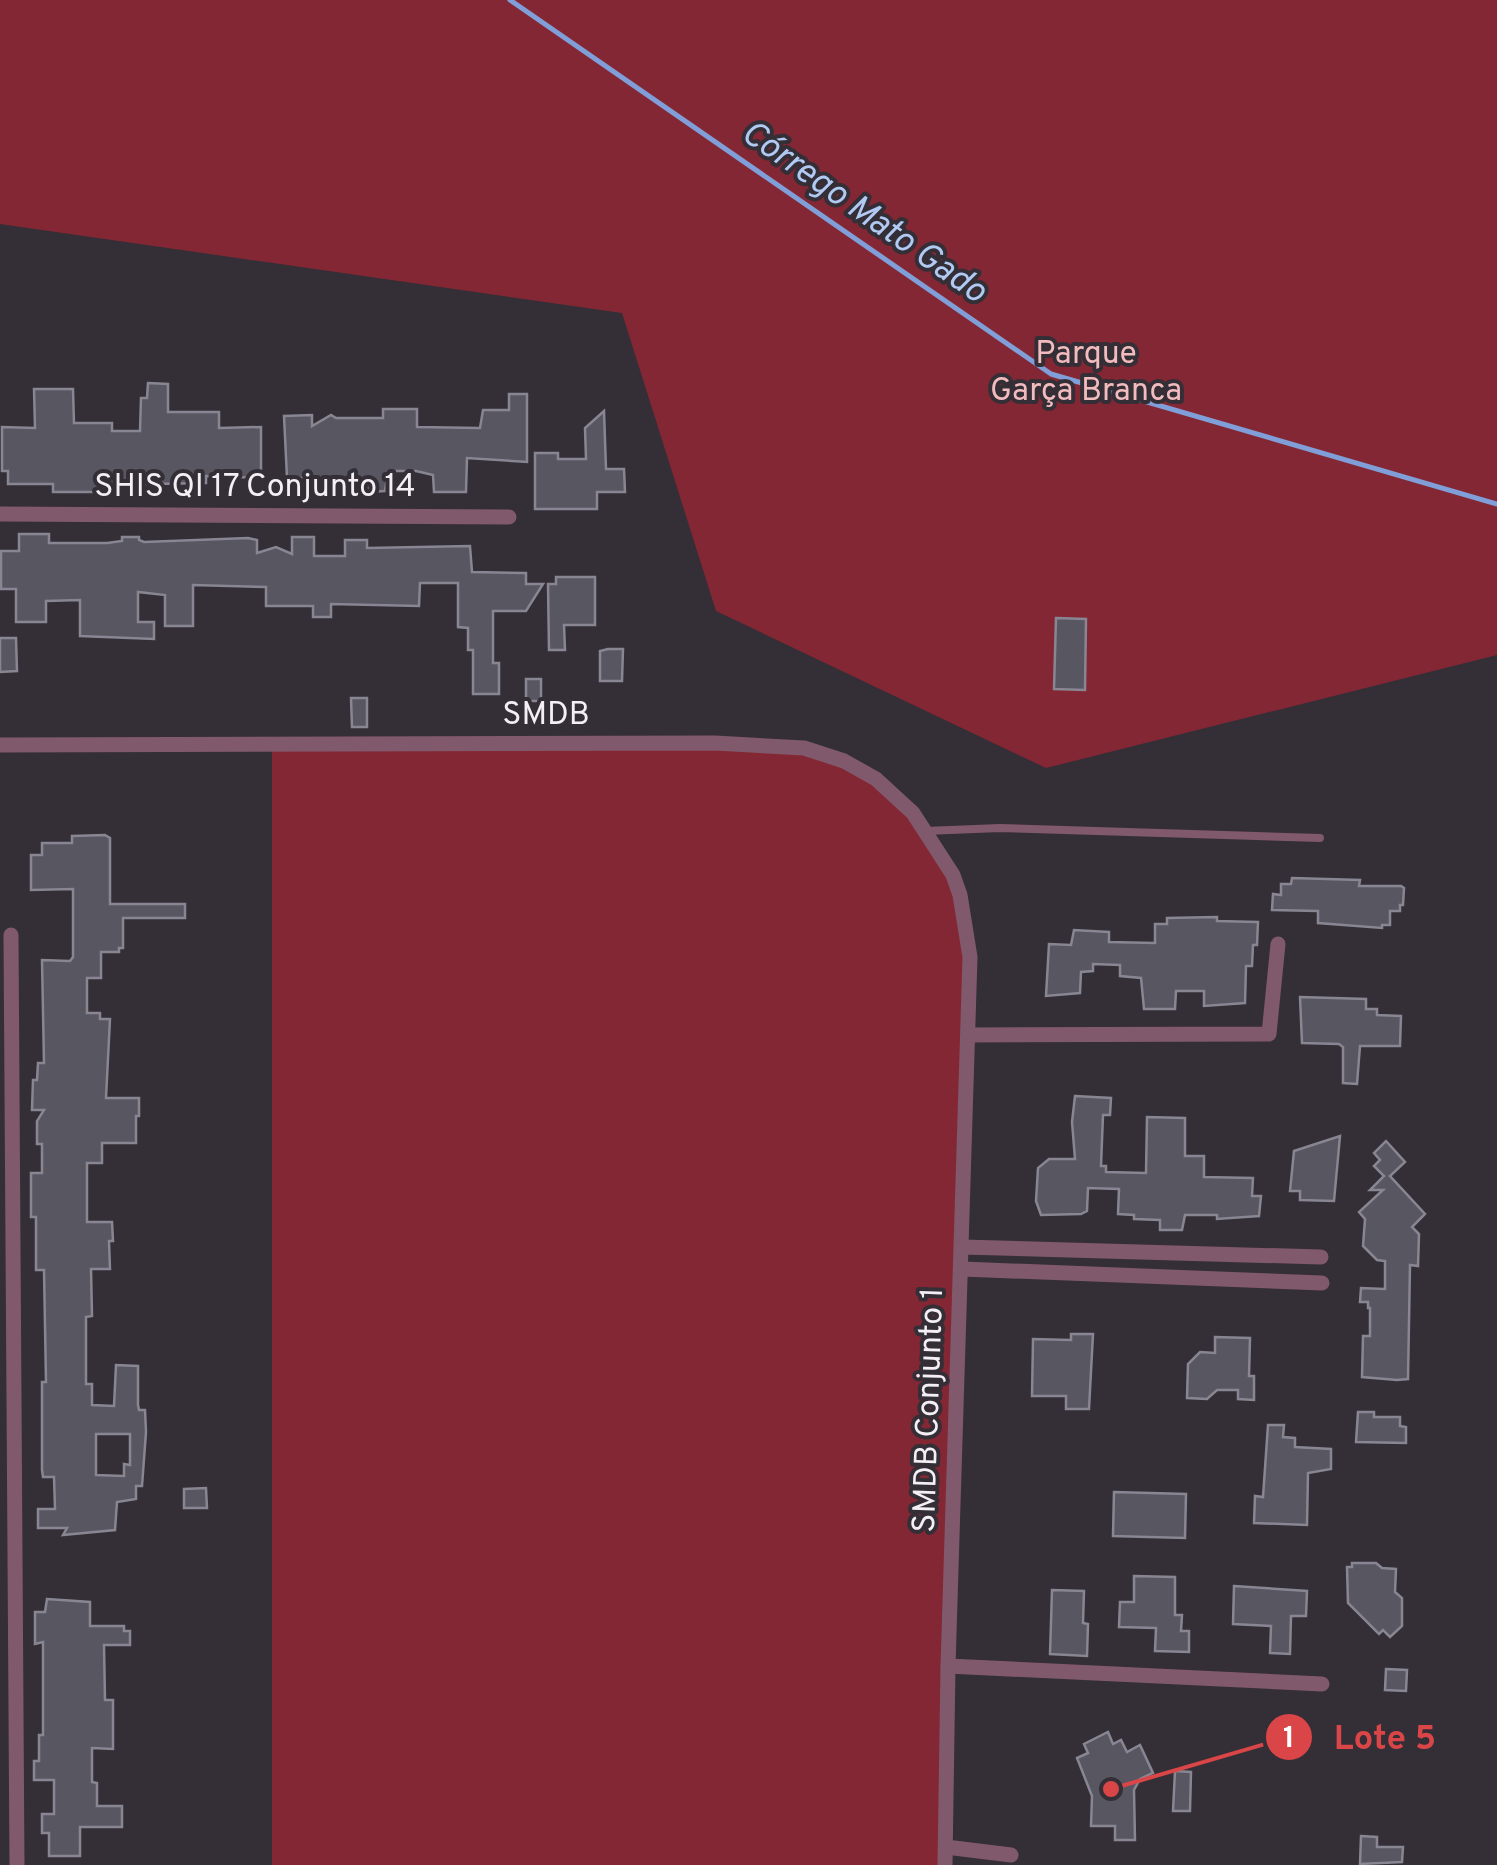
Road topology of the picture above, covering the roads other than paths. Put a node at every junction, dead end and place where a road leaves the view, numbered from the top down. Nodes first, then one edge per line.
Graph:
1 (0, 514) edge
2 (509, 517) dead end
3 (0, 745) edge
4 (924, 830) junction
5 (1320, 838) dead end
6 (11, 934) dead end
7 (1278, 944) dead end
8 (970, 958) joint
9 (968, 1035) junction
10 (962, 1247) junction
11 (1322, 1257) dead end
12 (962, 1269) junction
13 (1322, 1283) dead end
14 (8, 1566) edge
15 (948, 1666) junction
16 (1322, 1684) dead end
17 (946, 1848) junction
18 (1011, 1855) dead end
19 (17, 1865) edge
20 (945, 1865) edge

1 - 2 street, SHIS QI 17 Conjunto 14
3 - 4 street, SMDB
4 - 5 lane
4 - 8 street, SMDB
6 - 14 street
7 - 9 street
8 - 9 street, SMDB Conjunto 1
9 - 10 street, SMDB Conjunto 1
10 - 11 street
10 - 12 street, SMDB Conjunto 1
12 - 13 street
12 - 15 street, SMDB Conjunto 1
14 - 19 street
15 - 16 street
15 - 17 street, SMDB Conjunto 1
17 - 18 street
17 - 20 street, SMDB Conjunto 1

